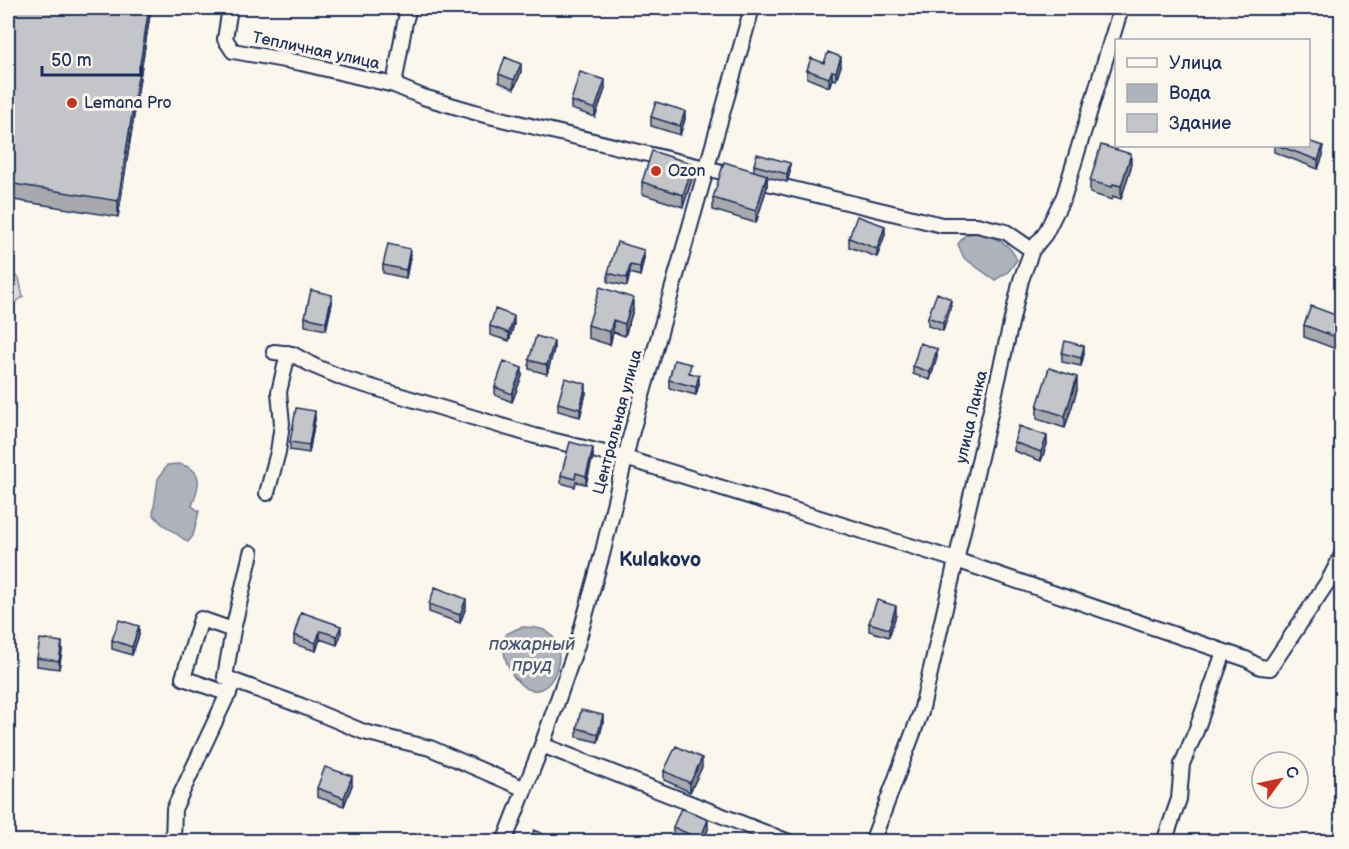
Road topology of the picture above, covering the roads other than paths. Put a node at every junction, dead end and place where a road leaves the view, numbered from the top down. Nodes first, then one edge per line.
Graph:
1 (230, 8) edge
2 (409, 8) edge
3 (752, 8) edge
4 (1120, 8) edge
5 (394, 86) junction
6 (708, 169) junction
7 (1032, 250) junction
8 (625, 458) junction
9 (267, 493) dead end
10 (251, 553) dead end
11 (1341, 555) edge
12 (956, 560) junction
13 (233, 630) junction
14 (1224, 652) junction
15 (232, 687) junction
16 (542, 745) junction
17 (525, 789) junction
18 (173, 842) edge
19 (504, 842) edge
20 (789, 842) edge
21 (872, 842) edge
22 (1164, 842) edge

1 - 5 street, Тепличная улица
2 - 5 street, Тепличная улица
3 - 6 street, Центральная улица
4 - 7 street, улица Ланка
5 - 6 street
6 - 7 street
6 - 8 street, Центральная улица
7 - 12 street, улица Ланка
8 - 9 street
8 - 12 street
8 - 16 street, Центральная улица
10 - 13 street
11 - 14 street
12 - 14 street
12 - 21 street, улица Ланка
13 - 15 street
13 - 15 street
14 - 22 street
15 - 17 street
15 - 18 street
16 - 17 street, Центральная улица
16 - 20 street
17 - 19 street, Центральная улица

